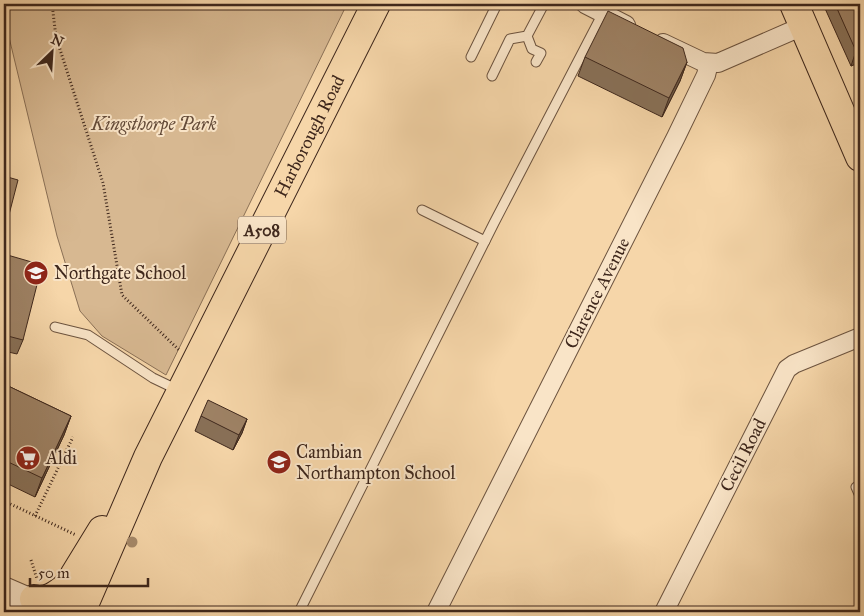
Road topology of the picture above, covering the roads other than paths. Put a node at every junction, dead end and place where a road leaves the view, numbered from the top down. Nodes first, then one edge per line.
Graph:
1 (376, 4) edge
2 (497, 4) edge
3 (544, 4) edge
4 (585, 4) edge
5 (603, 13) junction
6 (798, 15) edge
7 (527, 36) junction
8 (471, 57) dead end
9 (536, 62) dead end
10 (709, 63) junction
11 (492, 76) dead end
12 (860, 157) edge
13 (422, 210) dead end
14 (485, 242) junction
15 (55, 327) dead end
16 (860, 337) edge
17 (180, 391) junction
18 (856, 487) dead end
19 (860, 496) edge
20 (4, 586) edge
21 (81, 595) edge
22 (4, 600) edge
23 (36, 602) edge
24 (58, 612) edge
25 (70, 612) edge
26 (298, 612) edge
27 (436, 612) edge
28 (664, 612) edge

1 - 17 main road, Harborough Road / A508
2 - 8 lane
3 - 7 lane
4 - 5 street
5 - 10 street
5 - 14 lane
6 - 10 street
6 - 12 main road
7 - 9 lane
7 - 11 lane
10 - 27 street, Clarence Avenue
13 - 14 lane
14 - 26 lane
15 - 17 lane
16 - 28 street, Cecil Road
17 - 21 main road, Harborough Road / A508
18 - 19 lane
20 - 23 street
21 - 23 main road
21 - 24 main road, A508
21 - 25 main road
22 - 23 street

